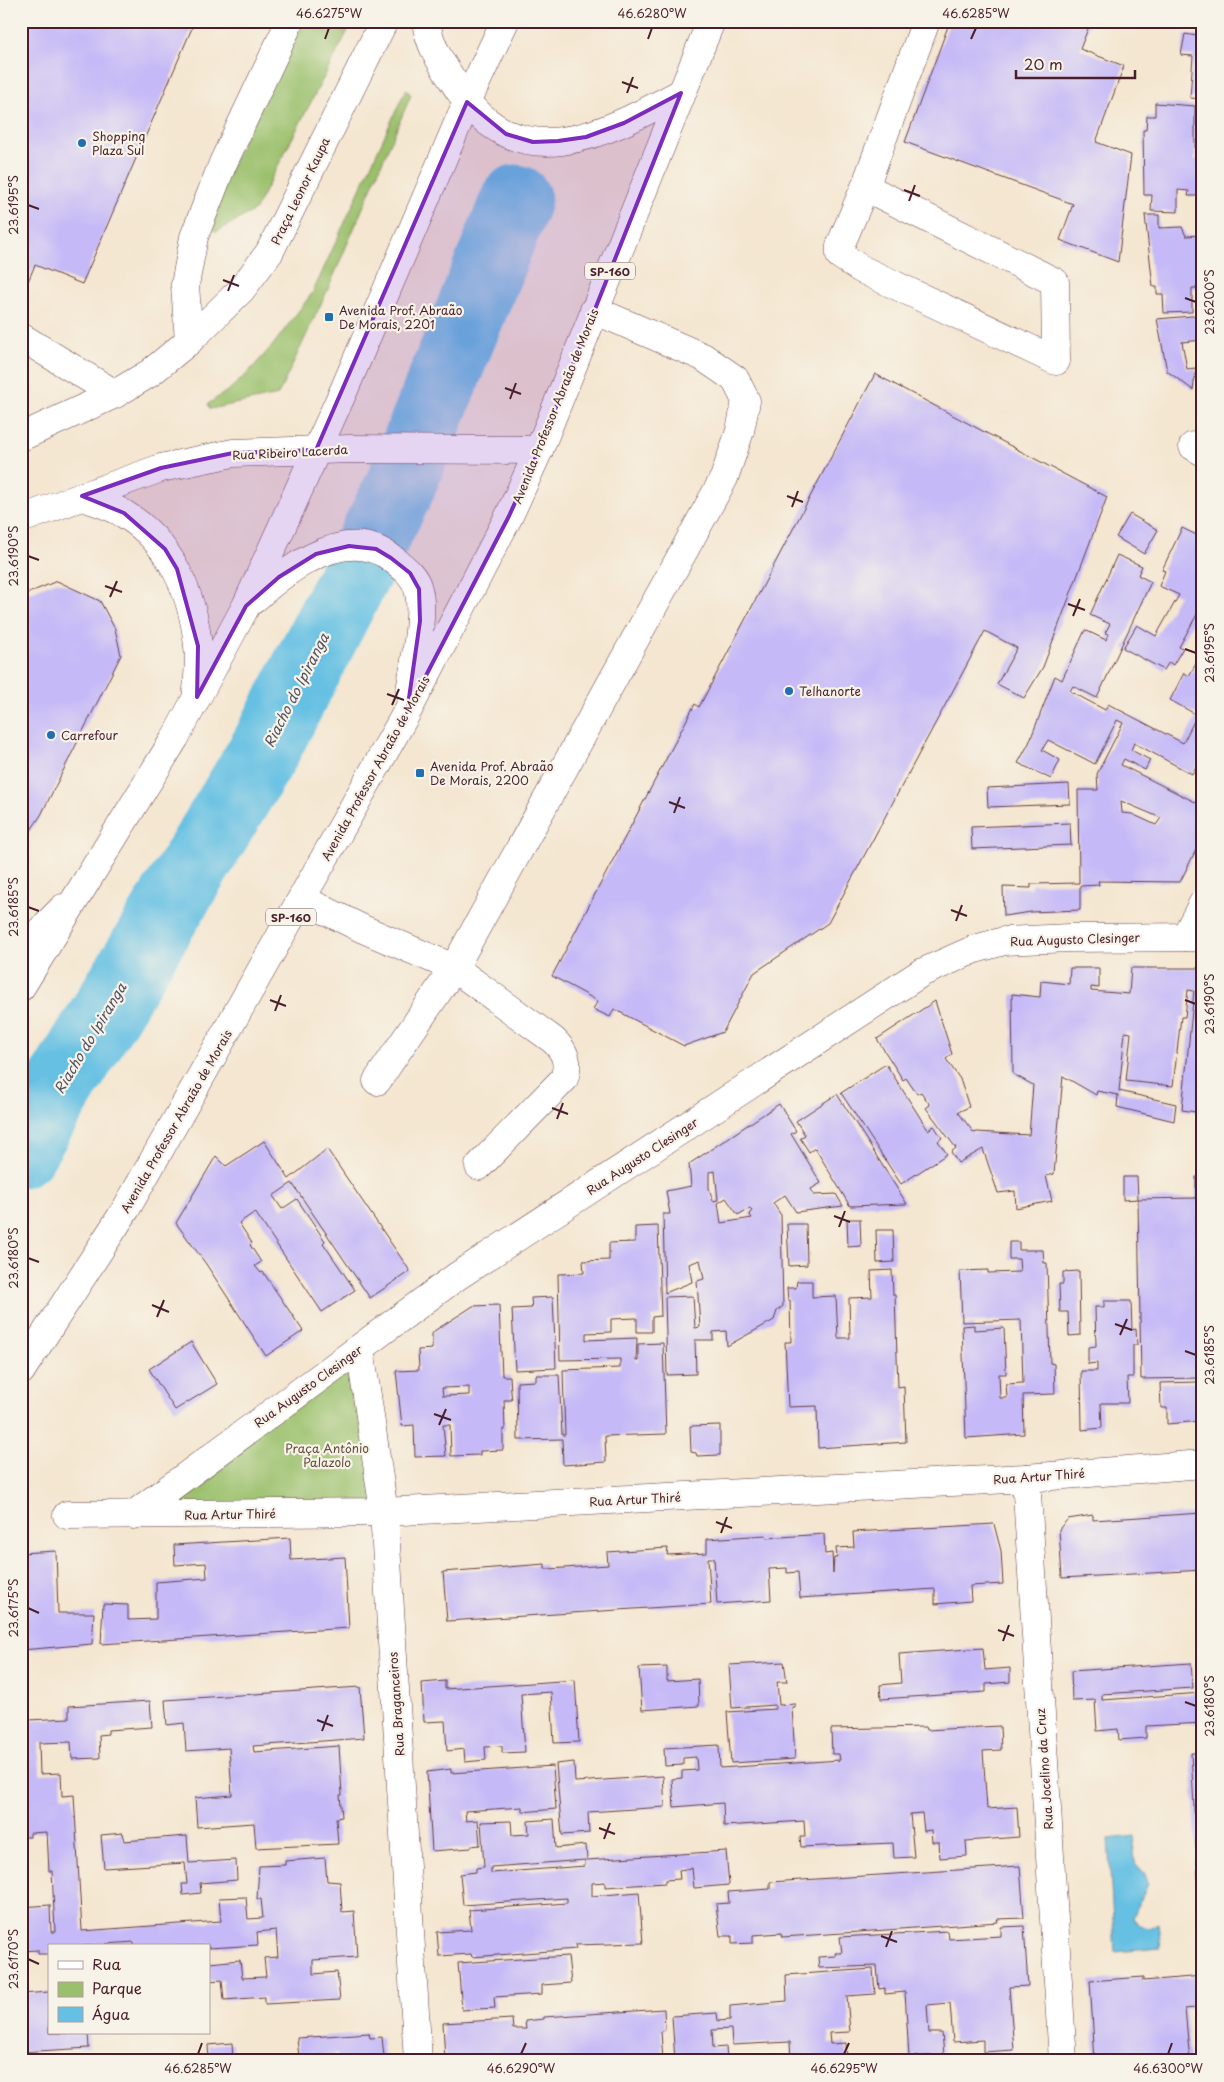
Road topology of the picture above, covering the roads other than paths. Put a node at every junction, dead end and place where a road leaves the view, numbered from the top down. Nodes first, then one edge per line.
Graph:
1 (290, 21) edge
2 (384, 21) edge
3 (426, 21) edge
4 (505, 21) edge
5 (711, 21) edge
6 (926, 21) edge
7 (681, 93) junction
8 (467, 102) junction
9 (865, 187) junction
10 (594, 310) junction
11 (21, 337) edge
12 (189, 341) junction
13 (115, 394) junction
14 (21, 437) edge
15 (316, 450) junction
16 (539, 450) junction
17 (82, 496) junction
18 (21, 518) edge
19 (246, 606) junction
20 (197, 697) junction
21 (407, 712) junction
22 (80, 891) junction
23 (302, 899) junction
24 (1203, 903) edge
25 (1194, 937) edge
26 (21, 951) edge
27 (454, 968) junction
28 (21, 987) edge
29 (377, 1081) dead end
30 (479, 1166) dead end
31 (360, 1348) junction
32 (21, 1372) edge
33 (1203, 1464) edge
34 (1026, 1478) junction
35 (384, 1512) junction
36 (67, 1515) dead end
37 (133, 1515) junction
38 (418, 2061) edge
39 (1063, 2061) edge

1 - 12 street
2 - 12 street, Praça Leonor Kaupa
3 - 8 street
4 - 8 street
5 - 7 street, Avenida Professor Abraão de Morais / SP-160
6 - 9 street
7 - 8 street
7 - 10 street, Avenida Professor Abraão de Morais / SP-160
8 - 15 street
9 - 9 street
10 - 16 street, Avenida Professor Abraão de Morais / SP-160
10 - 27 street
11 - 13 street
12 - 13 street, Praça Leonor Kaupa
13 - 14 street
15 - 16 street, Rua Ribeiro Lacerda
15 - 17 street, Rua Ribeiro Lacerda
15 - 19 street
16 - 21 street, Avenida Professor Abraão de Morais / SP-160
17 - 18 street, Rua Ribeiro Lacerda
17 - 20 street
19 - 20 street
19 - 21 street
20 - 22 street
21 - 23 street, Avenida Professor Abraão de Morais / SP-160
22 - 26 street
22 - 28 street
23 - 27 street
23 - 32 street, Avenida Professor Abraão de Morais / SP-160
24 - 25 street
25 - 31 street, Rua Augusto Clesinger
27 - 29 street
27 - 30 street
31 - 35 street, Rua Braganceiros
31 - 37 street, Rua Augusto Clesinger
33 - 34 street, Rua Artur Thiré
34 - 35 street, Rua Artur Thiré
34 - 39 street, Rua Jocelino da Cruz
35 - 37 street, Rua Artur Thiré
35 - 38 street, Rua Braganceiros
36 - 37 street, Rua Artur Thiré

